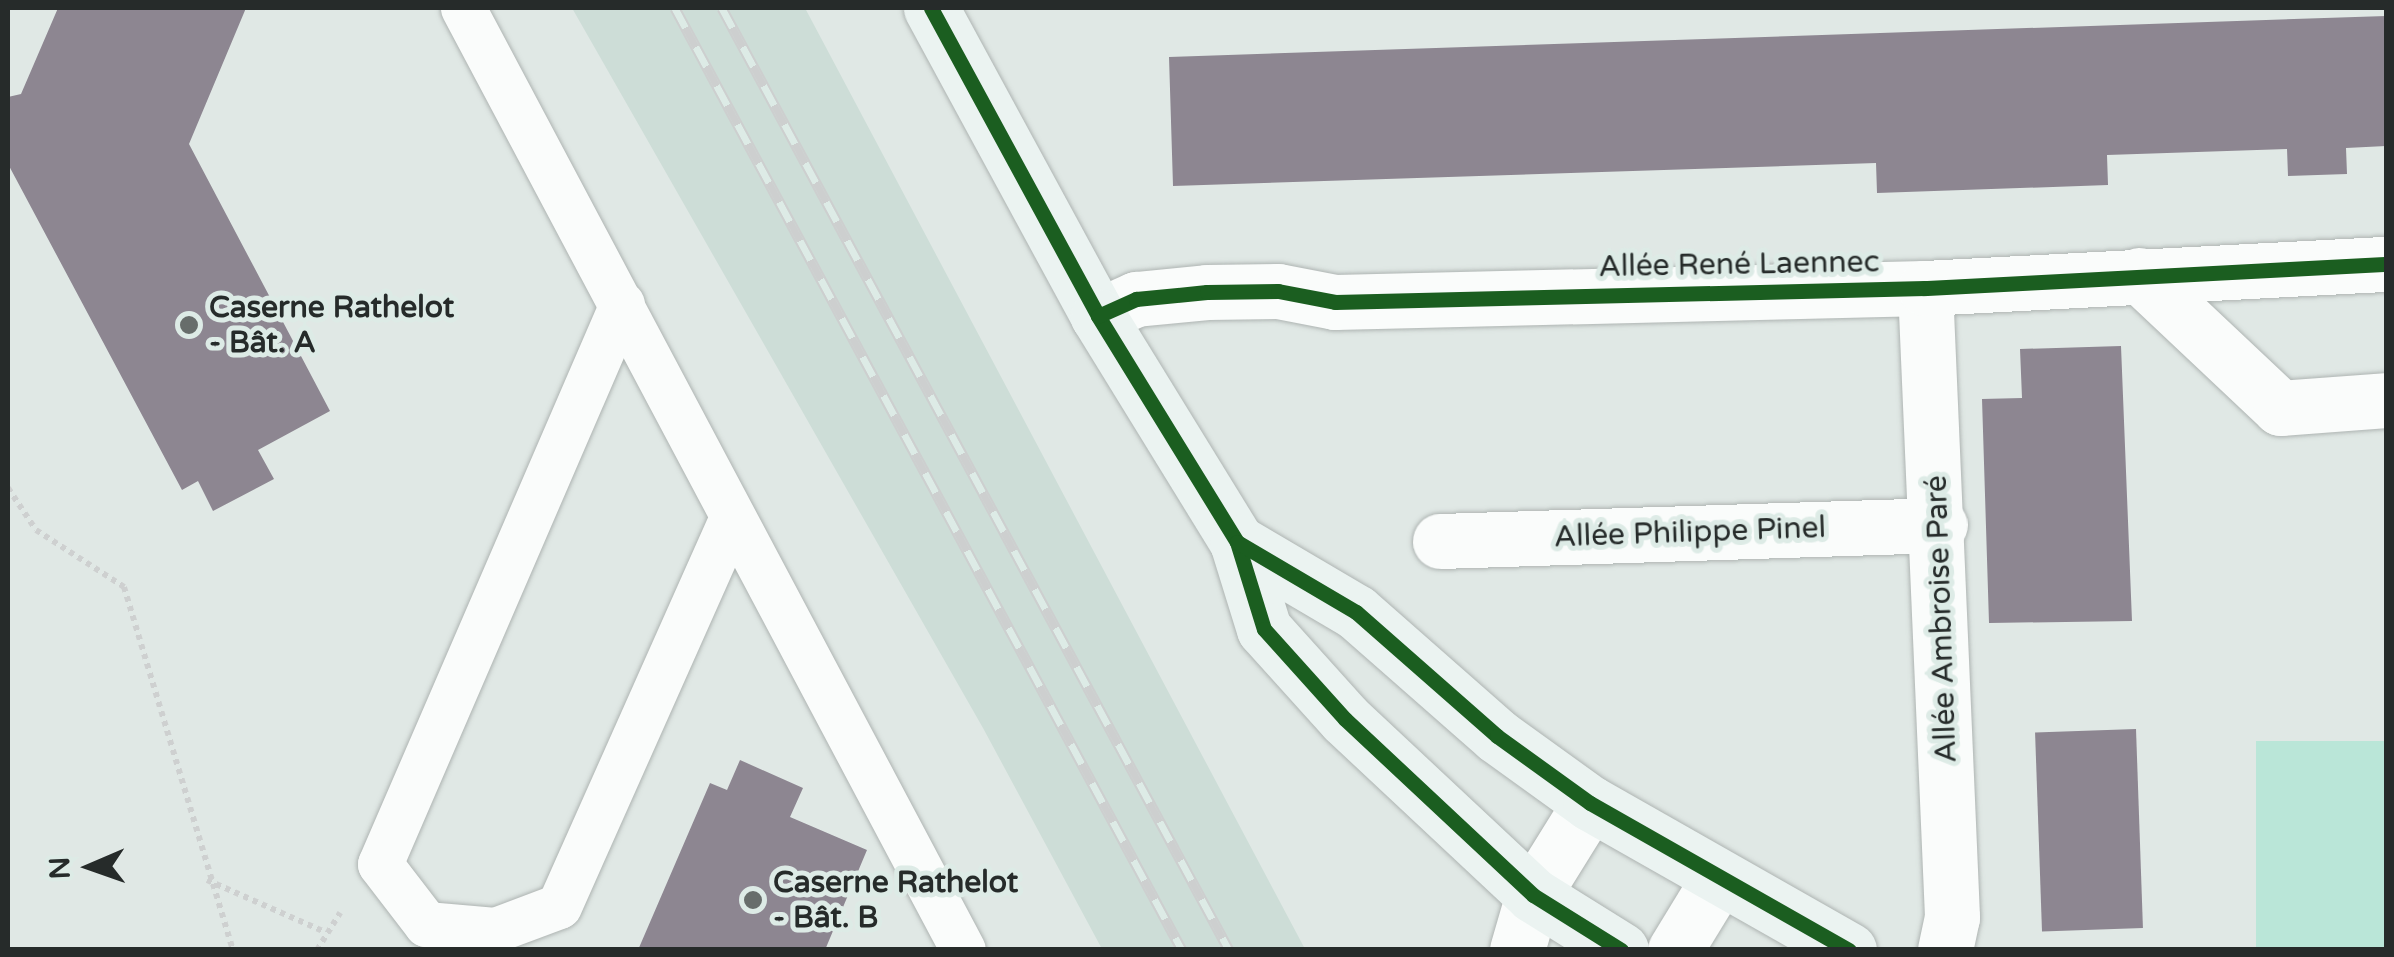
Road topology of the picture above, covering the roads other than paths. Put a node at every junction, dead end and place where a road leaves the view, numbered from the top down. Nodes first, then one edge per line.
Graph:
1 (463, 8) edge
2 (931, 8) edge
3 (2386, 264) edge
4 (2139, 275) junction
5 (1925, 288) junction
6 (622, 304) junction
7 (1098, 316) junction
8 (2386, 400) edge
9 (732, 518) junction
10 (1940, 525) junction
11 (1440, 541) dead end
12 (1237, 542) junction
13 (1590, 803) junction
14 (1718, 878) junction
15 (1533, 895) junction
16 (964, 950) edge
17 (1517, 950) edge
18 (1620, 950) edge
19 (1675, 950) edge
20 (1849, 950) edge
21 (1945, 950) edge

1 - 6 lane
2 - 7 street
3 - 4 street, Allée René Laennec
4 - 5 street, Allée René Laennec
4 - 8 street
5 - 7 street, Allée René Laennec
5 - 10 street, Allée Ambroise Paré
6 - 9 lane
6 - 9 lane
7 - 12 street
9 - 16 lane
10 - 11 street, Allée Philippe Pinel
10 - 21 street, Allée Ambroise Paré
12 - 13 street
12 - 15 street
13 - 14 street
13 - 15 street
14 - 19 street
14 - 20 street
15 - 17 street
15 - 18 street

